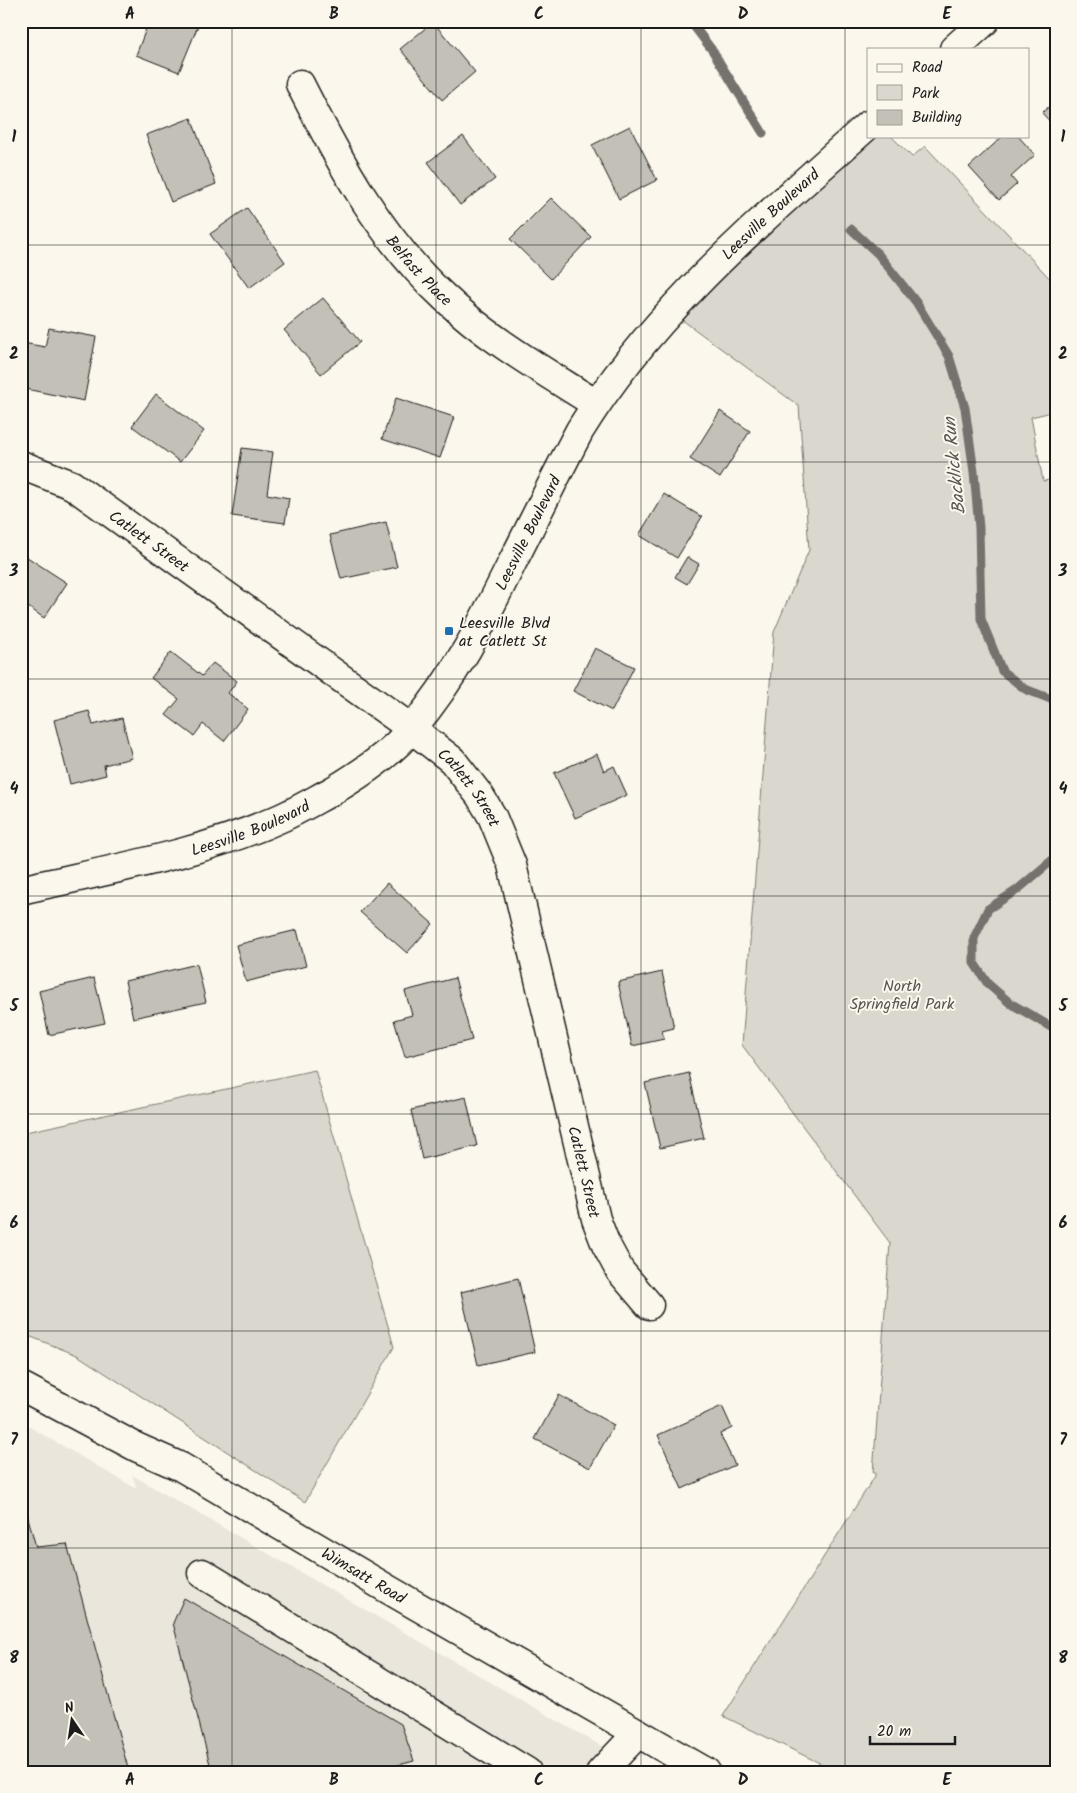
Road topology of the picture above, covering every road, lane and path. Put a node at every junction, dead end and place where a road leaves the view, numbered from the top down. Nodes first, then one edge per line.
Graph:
1 (985, 21) edge
2 (955, 48) edge
3 (300, 84) dead end
4 (867, 126) edge
5 (596, 404) junction
6 (21, 464) edge
7 (412, 729) junction
8 (21, 890) edge
9 (649, 1305) dead end
10 (21, 1386) edge
11 (202, 1573) dead end
12 (638, 1733) junction
13 (527, 1772) edge
14 (602, 1772) edge
15 (706, 1772) edge

1 - 2 street
3 - 5 street, Belfast Place
4 - 5 street, Leesville Boulevard
5 - 7 street, Leesville Boulevard
6 - 7 street, Catlett Street
7 - 8 street, Leesville Boulevard
7 - 9 street, Catlett Street
10 - 12 street, Wimsatt Road
11 - 13 street
12 - 14 street
12 - 15 street, Wimsatt Road

